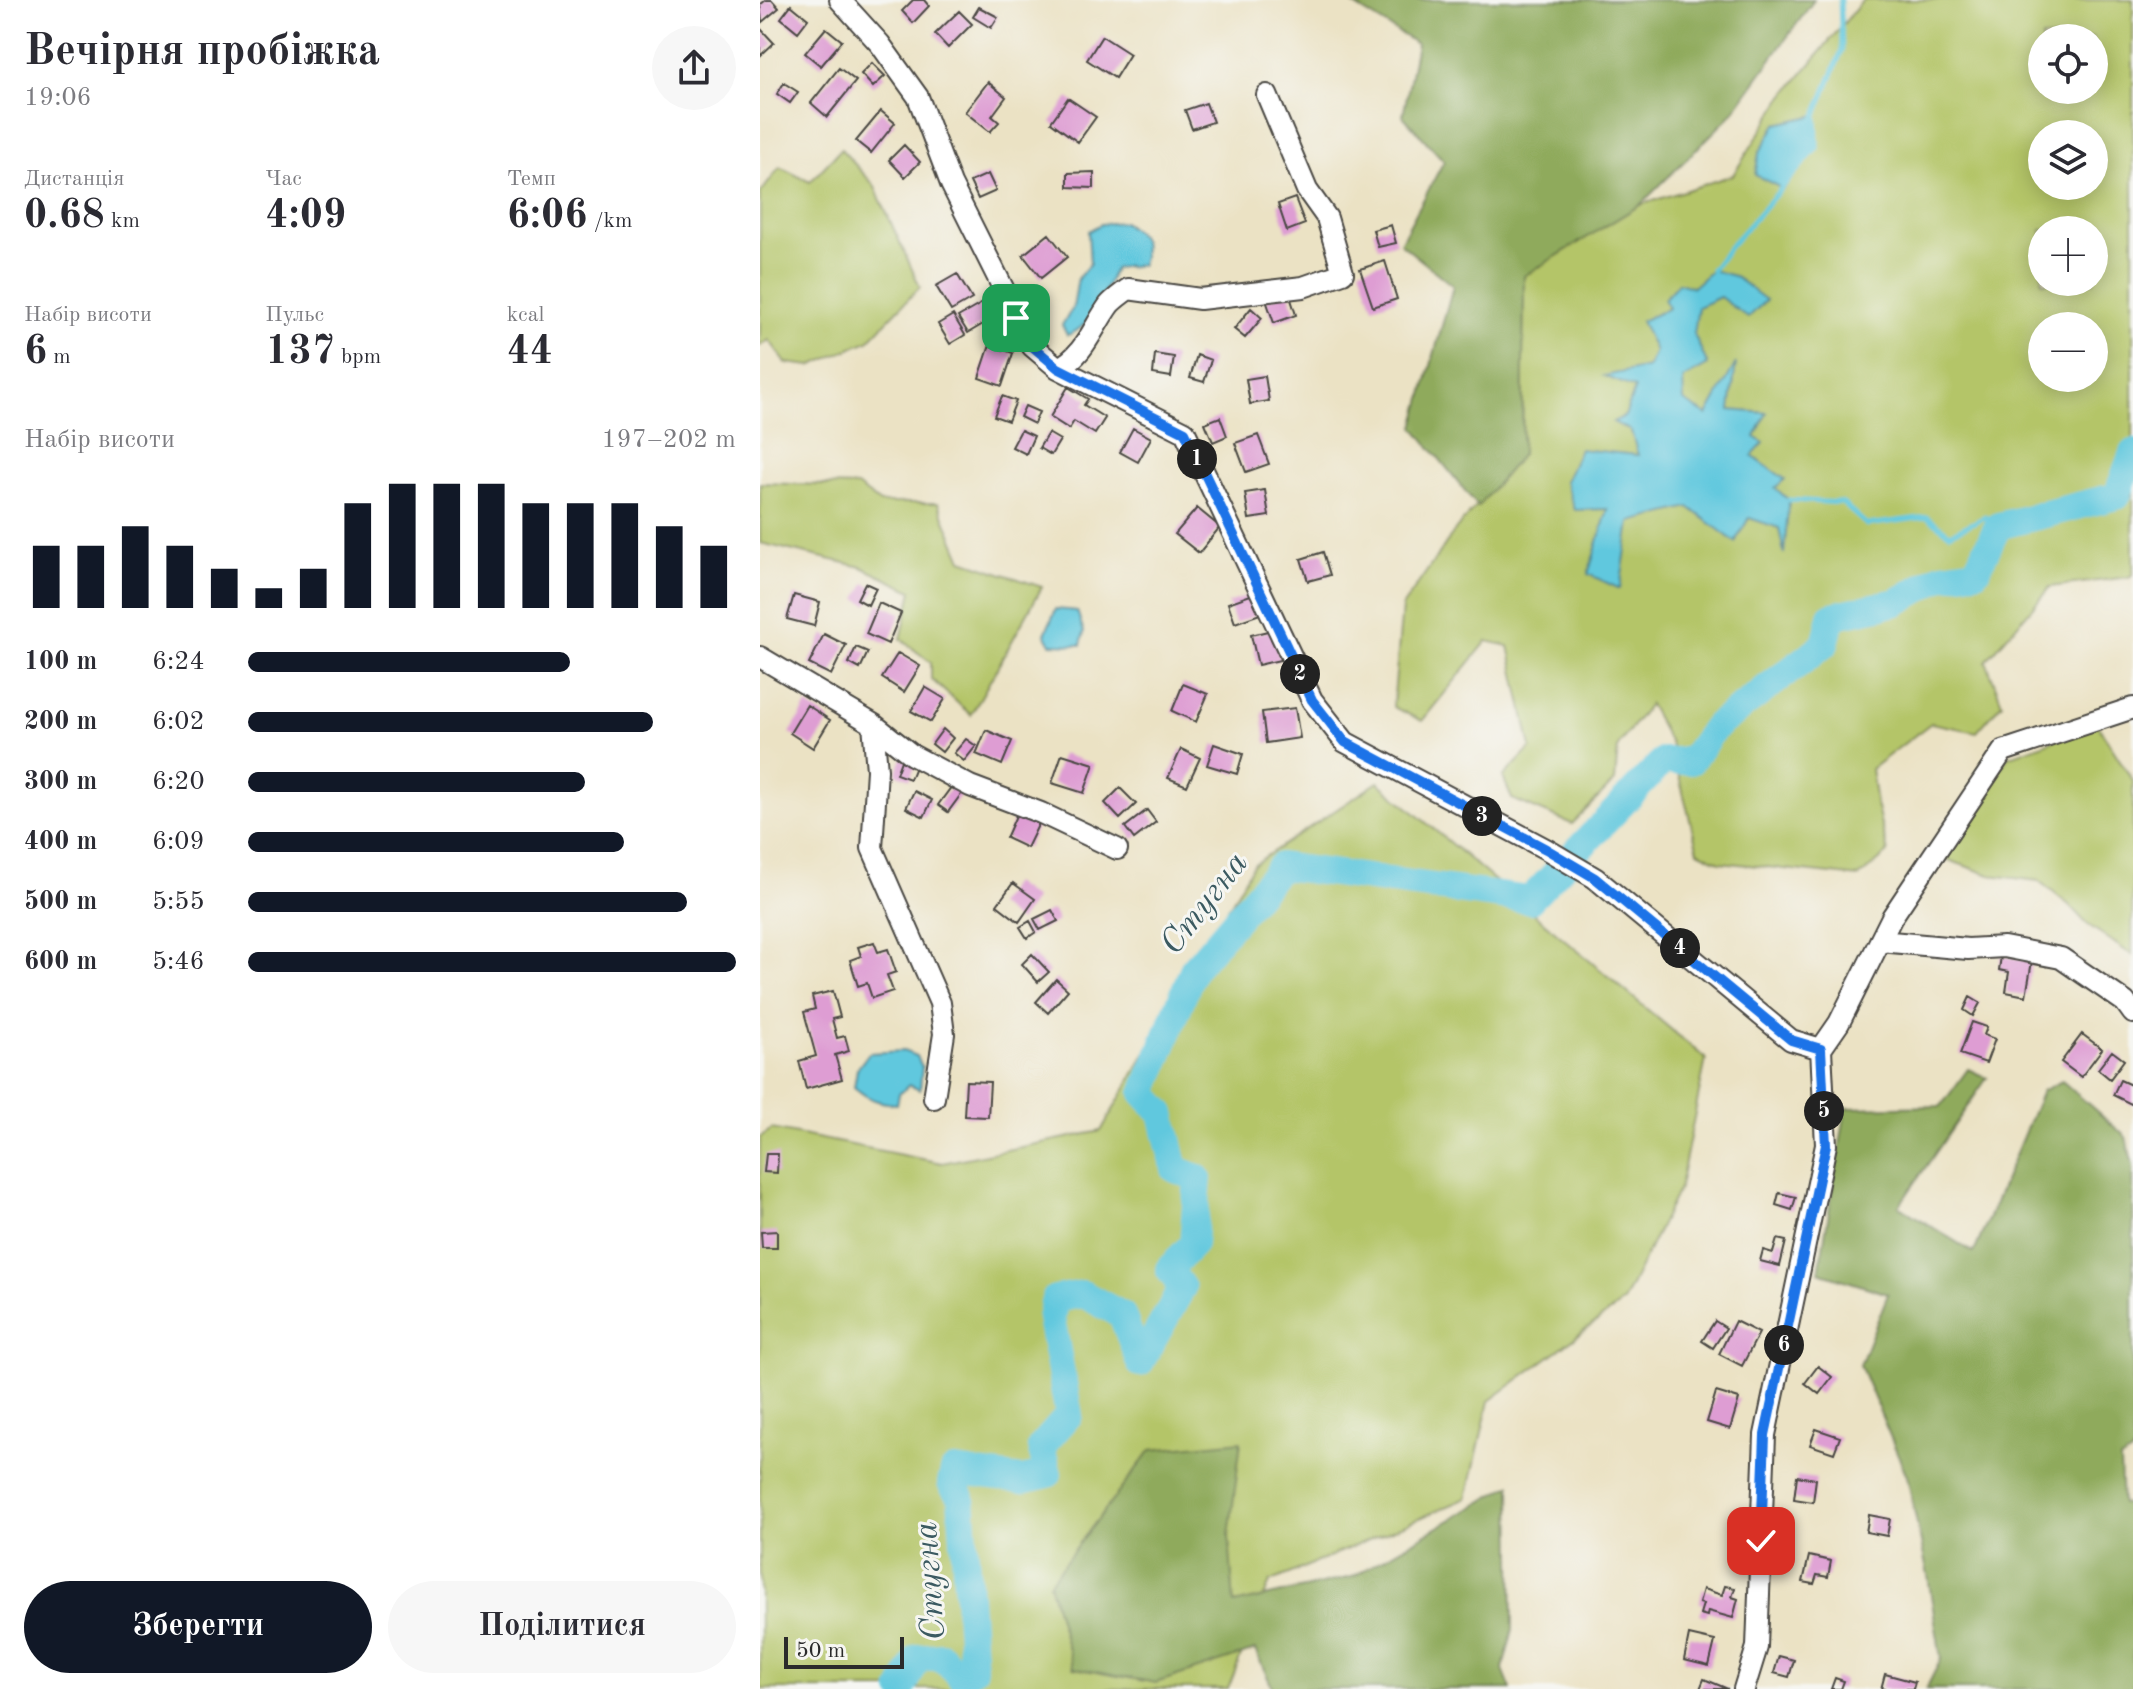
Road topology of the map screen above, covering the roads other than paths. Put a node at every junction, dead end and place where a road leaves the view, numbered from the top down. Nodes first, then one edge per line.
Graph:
1 (840, 0) edge
2 (1267, 95) dead end
3 (1058, 368) junction
4 (760, 657) edge
5 (2133, 708) edge
6 (873, 724) junction
7 (1117, 849) dead end
8 (1880, 941) junction
9 (2133, 1013) edge
10 (1821, 1049) junction
11 (934, 1098) dead end
12 (1744, 1689) edge

1 - 3 street
2 - 3 street
3 - 10 street
4 - 6 street
5 - 8 street
6 - 7 street
6 - 11 street
8 - 9 street
8 - 10 street
10 - 12 street

